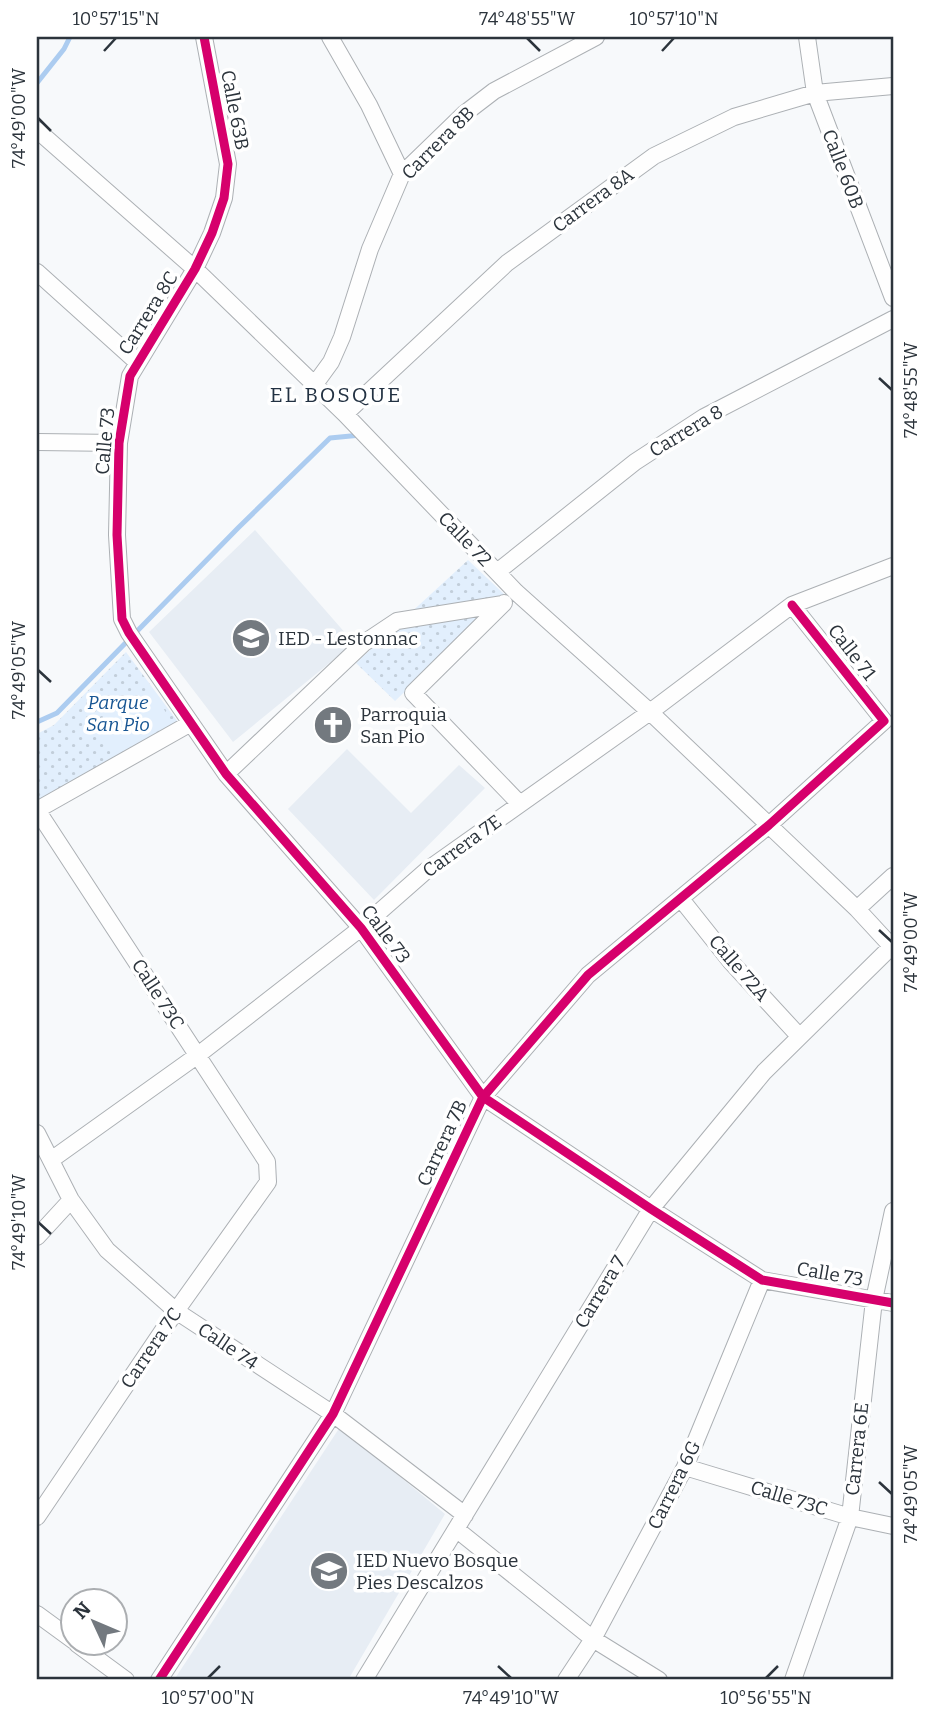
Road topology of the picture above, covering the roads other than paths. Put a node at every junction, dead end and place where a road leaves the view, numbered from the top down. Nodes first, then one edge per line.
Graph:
1 (204, 37) edge
2 (330, 37) edge
3 (596, 37) edge
4 (807, 37) edge
5 (893, 86) edge
6 (815, 93) junction
7 (37, 130) edge
8 (402, 174) junction
9 (195, 269) junction
10 (37, 272) edge
11 (893, 299) edge
12 (893, 318) edge
13 (134, 369) junction
14 (315, 384) junction
15 (345, 414) junction
16 (37, 442) edge
17 (119, 443) junction
18 (893, 566) edge
19 (496, 572) junction
20 (516, 592) junction
21 (503, 604) junction
22 (792, 605) junction
23 (650, 712) junction
24 (884, 721) joint
25 (191, 723) junction
26 (226, 774) junction
27 (520, 804) junction
28 (37, 810) edge
29 (769, 825) junction
30 (893, 876) edge
31 (681, 899) junction
32 (858, 909) junction
33 (362, 928) junction
34 (892, 947) edge
35 (799, 1036) junction
36 (198, 1055) junction
37 (483, 1097) junction
38 (37, 1133) edge
39 (51, 1160) junction
40 (268, 1182) joint
41 (71, 1200) junction
42 (651, 1209) junction
43 (893, 1211) edge
44 (37, 1237) edge
45 (762, 1280) junction
46 (874, 1300) junction
47 (893, 1303) edge
48 (176, 1311) junction
49 (333, 1414) junction
50 (685, 1467) junction
51 (37, 1517) edge
52 (850, 1517) junction
53 (461, 1522) junction
54 (893, 1526) edge
55 (37, 1614) edge
56 (60, 1631) edge
57 (593, 1639) junction
58 (96, 1658) edge
59 (126, 1680) edge
60 (159, 1680) edge
61 (364, 1680) edge
62 (566, 1680) edge
63 (659, 1680) edge
64 (793, 1680) edge

1 - 9 street, Calle 63B
2 - 8 street
3 - 8 street, Carrera 8B
4 - 6 street, Calle 60B
5 - 6 street, Carrera 8A
6 - 11 street, Calle 60B
6 - 15 street, Carrera 8A
7 - 9 street, Calle 72
8 - 14 street, Carrera 8B
9 - 13 street, Carrera 8C
9 - 14 street, Calle 72
10 - 13 street
12 - 19 street, Carrera 8
13 - 17 street, Calle 73
14 - 15 street, Calle 72
15 - 19 street, Calle 72
16 - 17 street
17 - 25 street, Calle 73
18 - 22 street, Carrera 7E
19 - 20 street, Calle 72
20 - 21 street
20 - 23 street, Calle 72
21 - 26 street
21 - 27 street
22 - 23 street, Carrera 7E
22 - 24 street, Calle 71
23 - 27 street, Carrera 7E
23 - 29 street, Calle 72
24 - 29 street, Carrera 7B
25 - 26 street, Calle 73
25 - 28 street
26 - 33 street, Calle 73
27 - 33 street, Carrera 7E
28 - 36 street, Calle 73C
29 - 31 street, Carrera 7B
29 - 32 street, Calle 72
30 - 32 street
31 - 35 street, Calle 72A
31 - 37 street, Carrera 7B
32 - 34 street, Calle 72
33 - 36 street, Carrera 7E
33 - 37 street, Calle 73
34 - 35 street, Carrera 7
35 - 42 street, Carrera 7
36 - 39 street, Carrera 7E
36 - 40 street, Calle 73C
37 - 42 street, Calle 73
37 - 49 street, Carrera 7B
38 - 39 street, Calle 74
39 - 41 street, Calle 74
40 - 48 street, Carrera 7C
41 - 44 street
41 - 48 street, Calle 74
42 - 45 street, Calle 73
42 - 53 street, Carrera 7
43 - 46 street, Carrera 6E
45 - 46 street, Calle 73
45 - 50 street, Carrera 6G
46 - 47 street, Calle 73
46 - 52 street, Carrera 6E
48 - 49 street, Calle 74
48 - 51 street, Carrera 7C
49 - 53 street, Calle 74
49 - 60 street, Carrera 7B
50 - 52 street, Calle 73C
50 - 57 street, Carrera 6G
52 - 54 street, Calle 73C
52 - 64 street, Carrera 6E
53 - 57 street, Calle 74
53 - 61 street, Carrera 7
55 - 56 street
57 - 62 street, Carrera 6G
57 - 63 street, Calle 74
58 - 59 street

